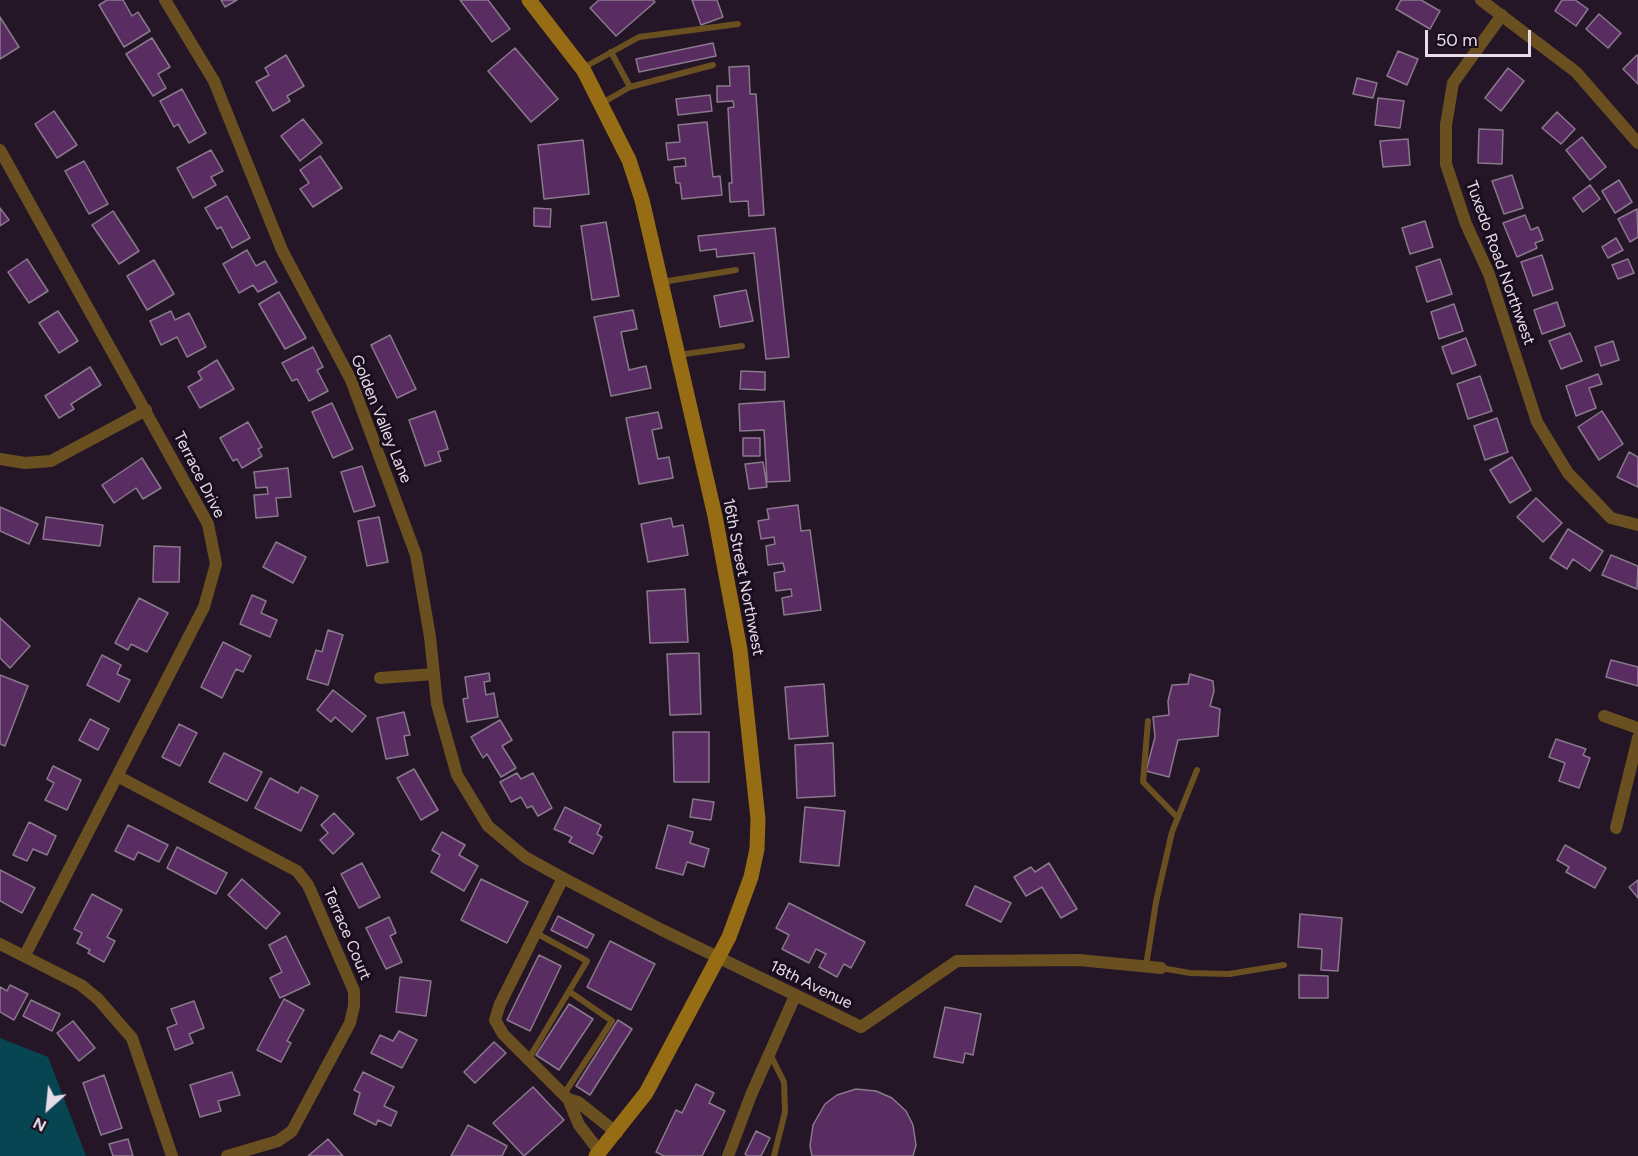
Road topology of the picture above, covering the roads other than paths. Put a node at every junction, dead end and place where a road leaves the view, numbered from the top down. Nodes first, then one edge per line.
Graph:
1 (165, 0) edge
2 (529, 0) edge
3 (1481, 0) edge
4 (1502, 15) junction
5 (738, 24) dead end
6 (612, 52) junction
7 (713, 66) dead end
8 (582, 69) junction
9 (630, 87) junction
10 (602, 103) junction
11 (1638, 143) edge
12 (0, 150) edge
13 (736, 270) dead end
14 (661, 282) junction
15 (742, 346) dead end
16 (678, 355) junction
17 (146, 410) junction
18 (0, 459) edge
19 (1638, 525) edge
20 (434, 674) junction
21 (380, 678) dead end
22 (1604, 716) dead end
23 (1148, 721) dead end
24 (1638, 728) edge
25 (1638, 738) edge
26 (1197, 770) dead end
27 (119, 777) junction
28 (1178, 818) junction
29 (1616, 828) dead end
30 (525, 857) joint
31 (563, 878) junction
32 (536, 933) junction
33 (0, 944) edge
34 (25, 955) junction
35 (718, 958) junction
36 (1284, 964) dead end
37 (1146, 966) junction
38 (1161, 968) joint
39 (570, 992) junction
40 (795, 996) junction
41 (770, 1053) junction
42 (528, 1060) junction
43 (566, 1097) junction
44 (617, 1133) junction
45 (598, 1154) edge
46 (172, 1156) edge
47 (227, 1156) edge
48 (728, 1156) edge
49 (774, 1156) edge

1 - 20 street, Golden Valley Lane
2 - 8 street, 16th Street Northwest
3 - 4 street
4 - 11 street
4 - 19 street, Tuxedo Road Northwest
5 - 6 lane
6 - 8 lane
6 - 9 lane
7 - 9 lane
8 - 10 street, 16th Street Northwest
9 - 10 lane
10 - 14 street, 16th Street Northwest
12 - 17 street, Terrace Drive
13 - 14 lane
14 - 16 street, 16th Street Northwest
15 - 16 lane
16 - 35 street, 16th Street Northwest
17 - 18 street
17 - 27 street, Terrace Drive
20 - 21 street
20 - 30 street, Golden Valley Lane
22 - 24 street
23 - 28 lane
25 - 29 street
26 - 28 lane
27 - 34 street, Terrace Drive
27 - 47 street, Terrace Court
28 - 37 lane
30 - 31 street, 18th Avenue
31 - 32 street
31 - 35 street, 18th Avenue
32 - 39 lane
32 - 42 street
33 - 34 street
34 - 46 street
35 - 40 street, 18th Avenue
35 - 44 street, 16th Street Northwest
36 - 38 lane
37 - 38 street, 18th Avenue
37 - 40 street, 18th Avenue
39 - 42 lane
39 - 43 lane
40 - 41 street
41 - 48 street
41 - 49 lane
42 - 43 street
43 - 44 street
43 - 45 street
44 - 45 street, 16th Street Northwest

